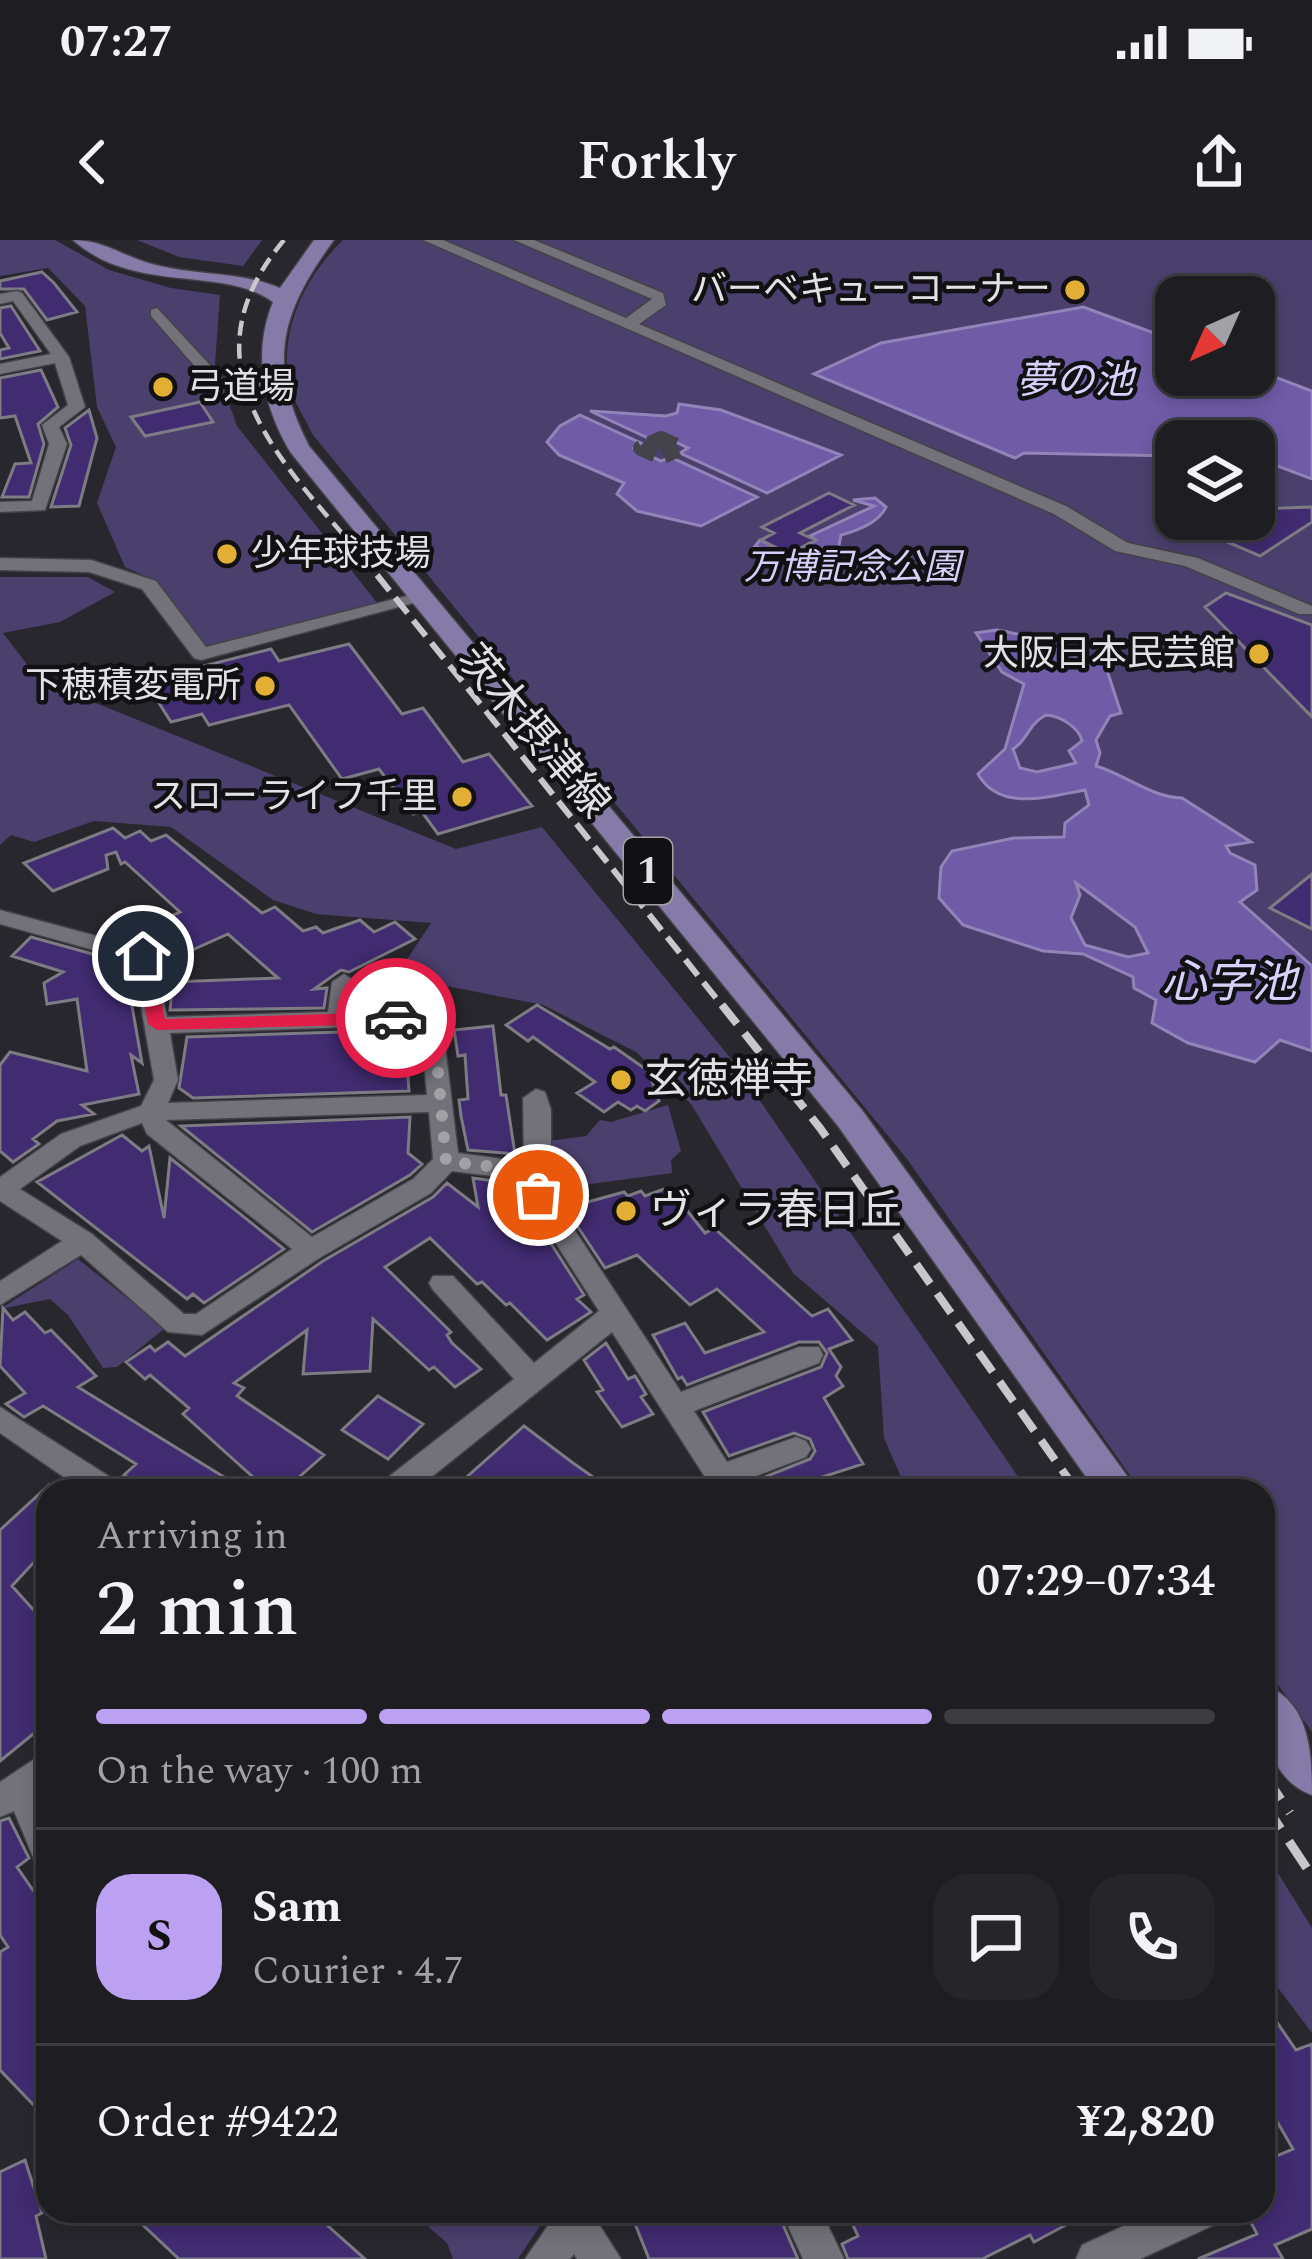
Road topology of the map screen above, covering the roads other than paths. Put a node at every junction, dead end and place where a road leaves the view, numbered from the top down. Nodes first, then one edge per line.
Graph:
1 (83, 240) edge
2 (112, 240) edge
3 (430, 240) edge
4 (508, 243) edge
5 (314, 251) edge
6 (465, 255) junction
7 (8, 293) edge
8 (282, 299) junction
9 (157, 313) dead end
10 (626, 325) junction
11 (62, 357) junction
12 (0, 369) edge
13 (271, 381) junction
14 (0, 507) edge
15 (0, 564) edge
16 (422, 598) junction
17 (1306, 610) dead end
18 (0, 917) edge
19 (344, 982) dead end
20 (339, 1019) junction
21 (157, 1024) junction
22 (536, 1098) dead end
23 (438, 1103) junction
24 (151, 1112) junction
25 (446, 1161) junction
26 (534, 1172) junction
27 (82, 1241) junction
28 (311, 1250) junction
29 (442, 1282) dead end
30 (0, 1295) edge
31 (616, 1312) junction
32 (809, 1354) dead end
33 (531, 1379) junction
34 (675, 1406) junction
35 (0, 1418) edge
36 (796, 1449) dead end
37 (89, 1479) edge
38 (408, 1479) edge
39 (722, 1479) edge
40 (735, 1479) edge
41 (1109, 1479) edge
42 (1275, 1721) edge
43 (36, 1774) edge
44 (1312, 1775) edge
45 (10, 1794) edge
46 (36, 1834) edge
47 (571, 2223) edge
48 (579, 2223) edge
49 (806, 2223) edge
50 (1174, 2223) edge
51 (545, 2259) edge
52 (601, 2259) edge
53 (824, 2259) edge
54 (1096, 2259) edge

1 - 8 main road
2 - 5 main road
3 - 6 street
4 - 6 street
4 - 10 street
5 - 8 main road, 茨木摂津線 / 1
6 - 10 street
7 - 11 street
8 - 13 main road, 茨木摂津線 / 1
9 - 13 street
10 - 17 street
11 - 12 street
11 - 14 street
13 - 16 main road, 茨木摂津線 / 1
15 - 16 street
16 - 41 main road, 茨木摂津線 / 1
18 - 21 street
19 - 20 street
20 - 21 street
20 - 23 street
21 - 24 street
22 - 26 street
23 - 24 street
23 - 25 street
24 - 27 street
24 - 28 street
25 - 26 street
25 - 28 street
26 - 31 street
27 - 28 street
27 - 30 street
29 - 33 street
31 - 33 street
31 - 34 street
32 - 34 street
33 - 38 street
34 - 39 street
35 - 37 street
36 - 40 street
42 - 44 main road
43 - 45 street
45 - 46 street
47 - 51 street
48 - 52 street
49 - 53 street
50 - 54 street

